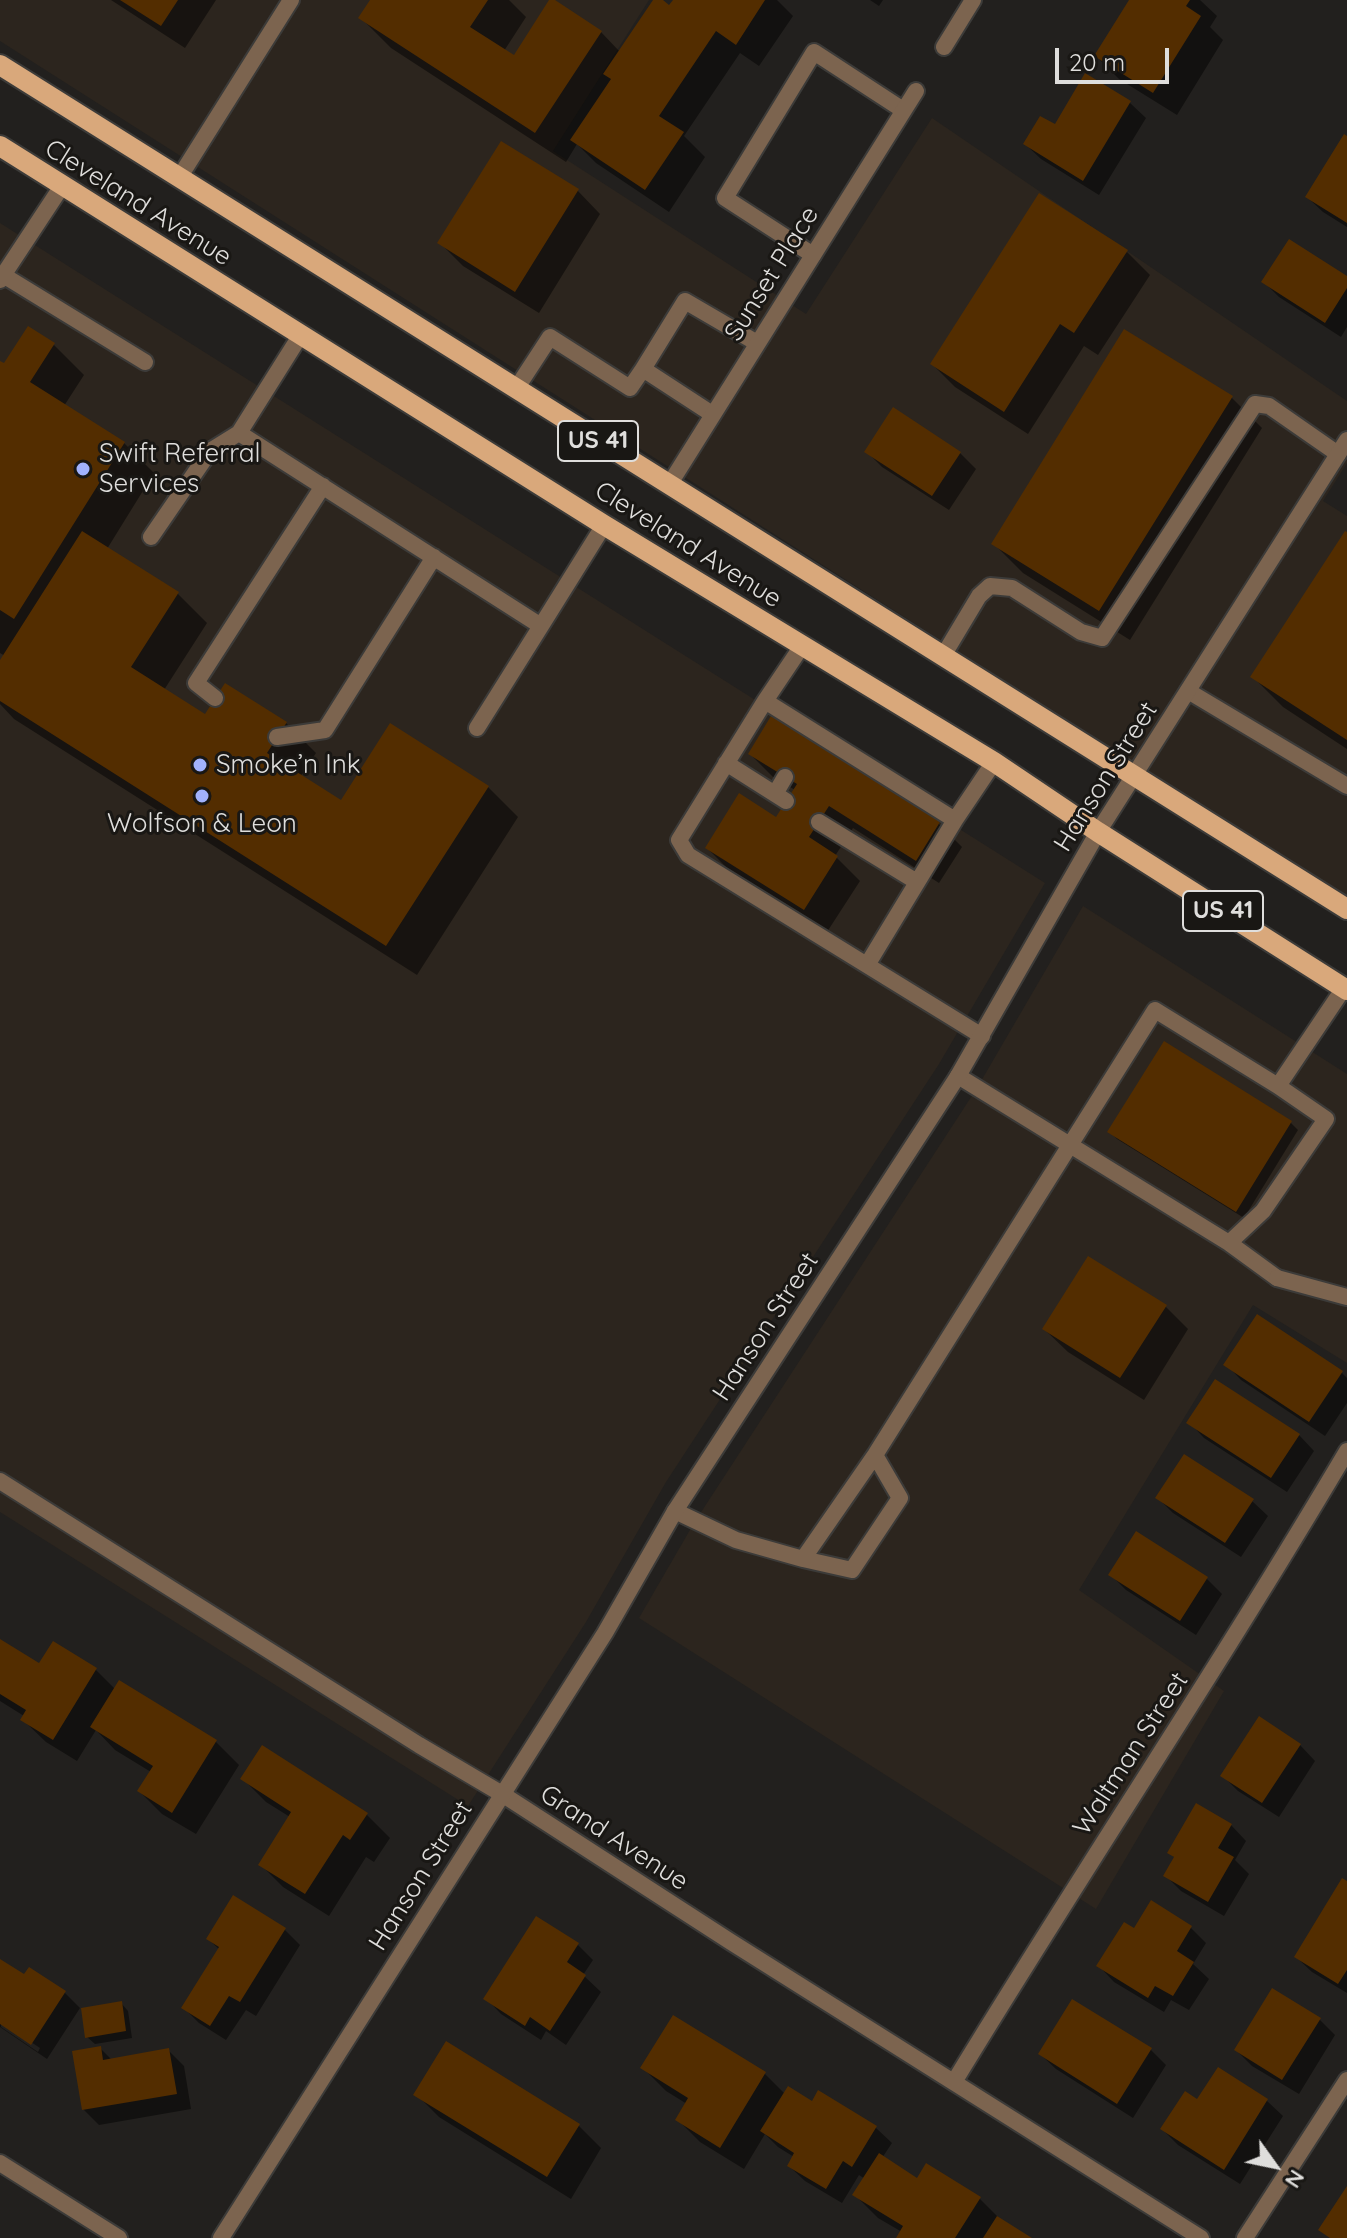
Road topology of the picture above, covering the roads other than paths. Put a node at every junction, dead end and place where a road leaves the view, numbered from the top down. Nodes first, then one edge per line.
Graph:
1 (291, 0) edge
2 (973, 0) edge
3 (944, 47) dead end
4 (0, 65) edge
5 (916, 91) dead end
6 (903, 110) junction
7 (1, 150) edge
8 (179, 178) junction
9 (62, 186) junction
10 (813, 255) junction
11 (2, 277) edge
12 (300, 336) junction
13 (757, 343) junction
14 (145, 362) dead end
15 (643, 369) junction
16 (516, 389) junction
17 (712, 414) junction
18 (239, 433) junction
19 (1342, 447) edge
20 (669, 485) junction
21 (323, 486) junction
22 (604, 525) junction
23 (151, 537) dead end
24 (434, 557) junction
25 (541, 626) junction
26 (802, 646) junction
27 (943, 656) junction
28 (1188, 691) junction
29 (215, 698) dead end
30 (765, 701) junction
31 (477, 728) dead end
32 (277, 737) dead end
33 (994, 762) junction
34 (726, 763) junction
35 (1134, 776) junction
36 (785, 777) dead end
37 (1347, 786) edge
38 (835, 810) dead end
39 (955, 820) junction
40 (1098, 832) junction
41 (876, 836) dead end
42 (867, 851) junction
43 (917, 882) junction
44 (1347, 909) edge
45 (867, 965) junction
46 (1345, 989) edge
47 (982, 1036) junction
48 (958, 1076) junction
49 (1278, 1086) junction
50 (1070, 1146) junction
51 (1229, 1243) junction
52 (1347, 1297) edge
53 (1347, 1451) edge
54 (875, 1455) junction
55 (0, 1481) edge
56 (675, 1511) junction
57 (803, 1559) junction
58 (502, 1794) junction
59 (1347, 2080) edge
60 (954, 2082) junction
61 (0, 2163) edge
62 (119, 2238) edge
63 (221, 2238) edge
64 (1201, 2238) edge
65 (1245, 2238) edge

1 - 8 street
2 - 3 street
4 - 8 main road, Cleveland Avenue / US 41
5 - 6 street, Sunset Place
6 - 10 street, Sunset Place
6 - 10 street
7 - 9 main road, Cleveland Avenue / US 41
8 - 16 main road, Cleveland Avenue / US 41
9 - 11 street
9 - 12 main road, Cleveland Avenue / US 41
10 - 13 street, Sunset Place
11 - 14 street
12 - 18 street
12 - 22 main road, Cleveland Avenue / US 41
13 - 15 street
13 - 17 street, Sunset Place
15 - 16 street
15 - 17 street
16 - 20 main road, Cleveland Avenue / US 41
17 - 20 street, Sunset Place
18 - 21 street
18 - 23 street
19 - 27 street
19 - 28 street, Hanson Street
20 - 27 main road, Cleveland Avenue / US 41
21 - 24 street
21 - 29 street
22 - 25 street
22 - 26 main road, Cleveland Avenue / US 41
24 - 25 street
24 - 32 street
25 - 31 street
26 - 30 street
26 - 33 main road, Cleveland Avenue / US 41
27 - 35 main road, Cleveland Avenue / US 41
28 - 35 street, Hanson Street
28 - 37 street
30 - 34 street
30 - 39 street
33 - 39 street
33 - 40 main road, Cleveland Avenue / US 41
34 - 36 street
34 - 45 street
35 - 40 street, Hanson Street
35 - 44 main road, Cleveland Avenue / US 41
38 - 42 street
39 - 43 street
40 - 46 main road, Cleveland Avenue / US 41
40 - 47 street, Hanson Street
41 - 42 street
42 - 43 street
43 - 45 street
45 - 47 street
46 - 49 street
47 - 48 street, Hanson Street
48 - 50 street
48 - 56 street, Hanson Street
49 - 50 street
49 - 51 street
50 - 51 street
50 - 54 street
51 - 52 street
53 - 60 street, Waltman Street
54 - 57 street
54 - 57 street
55 - 58 street, Grand Avenue
56 - 57 street
56 - 58 street, Hanson Street
58 - 60 street, Grand Avenue
58 - 63 street, Hanson Street
59 - 65 street
60 - 64 street, Grand Avenue
61 - 62 street

